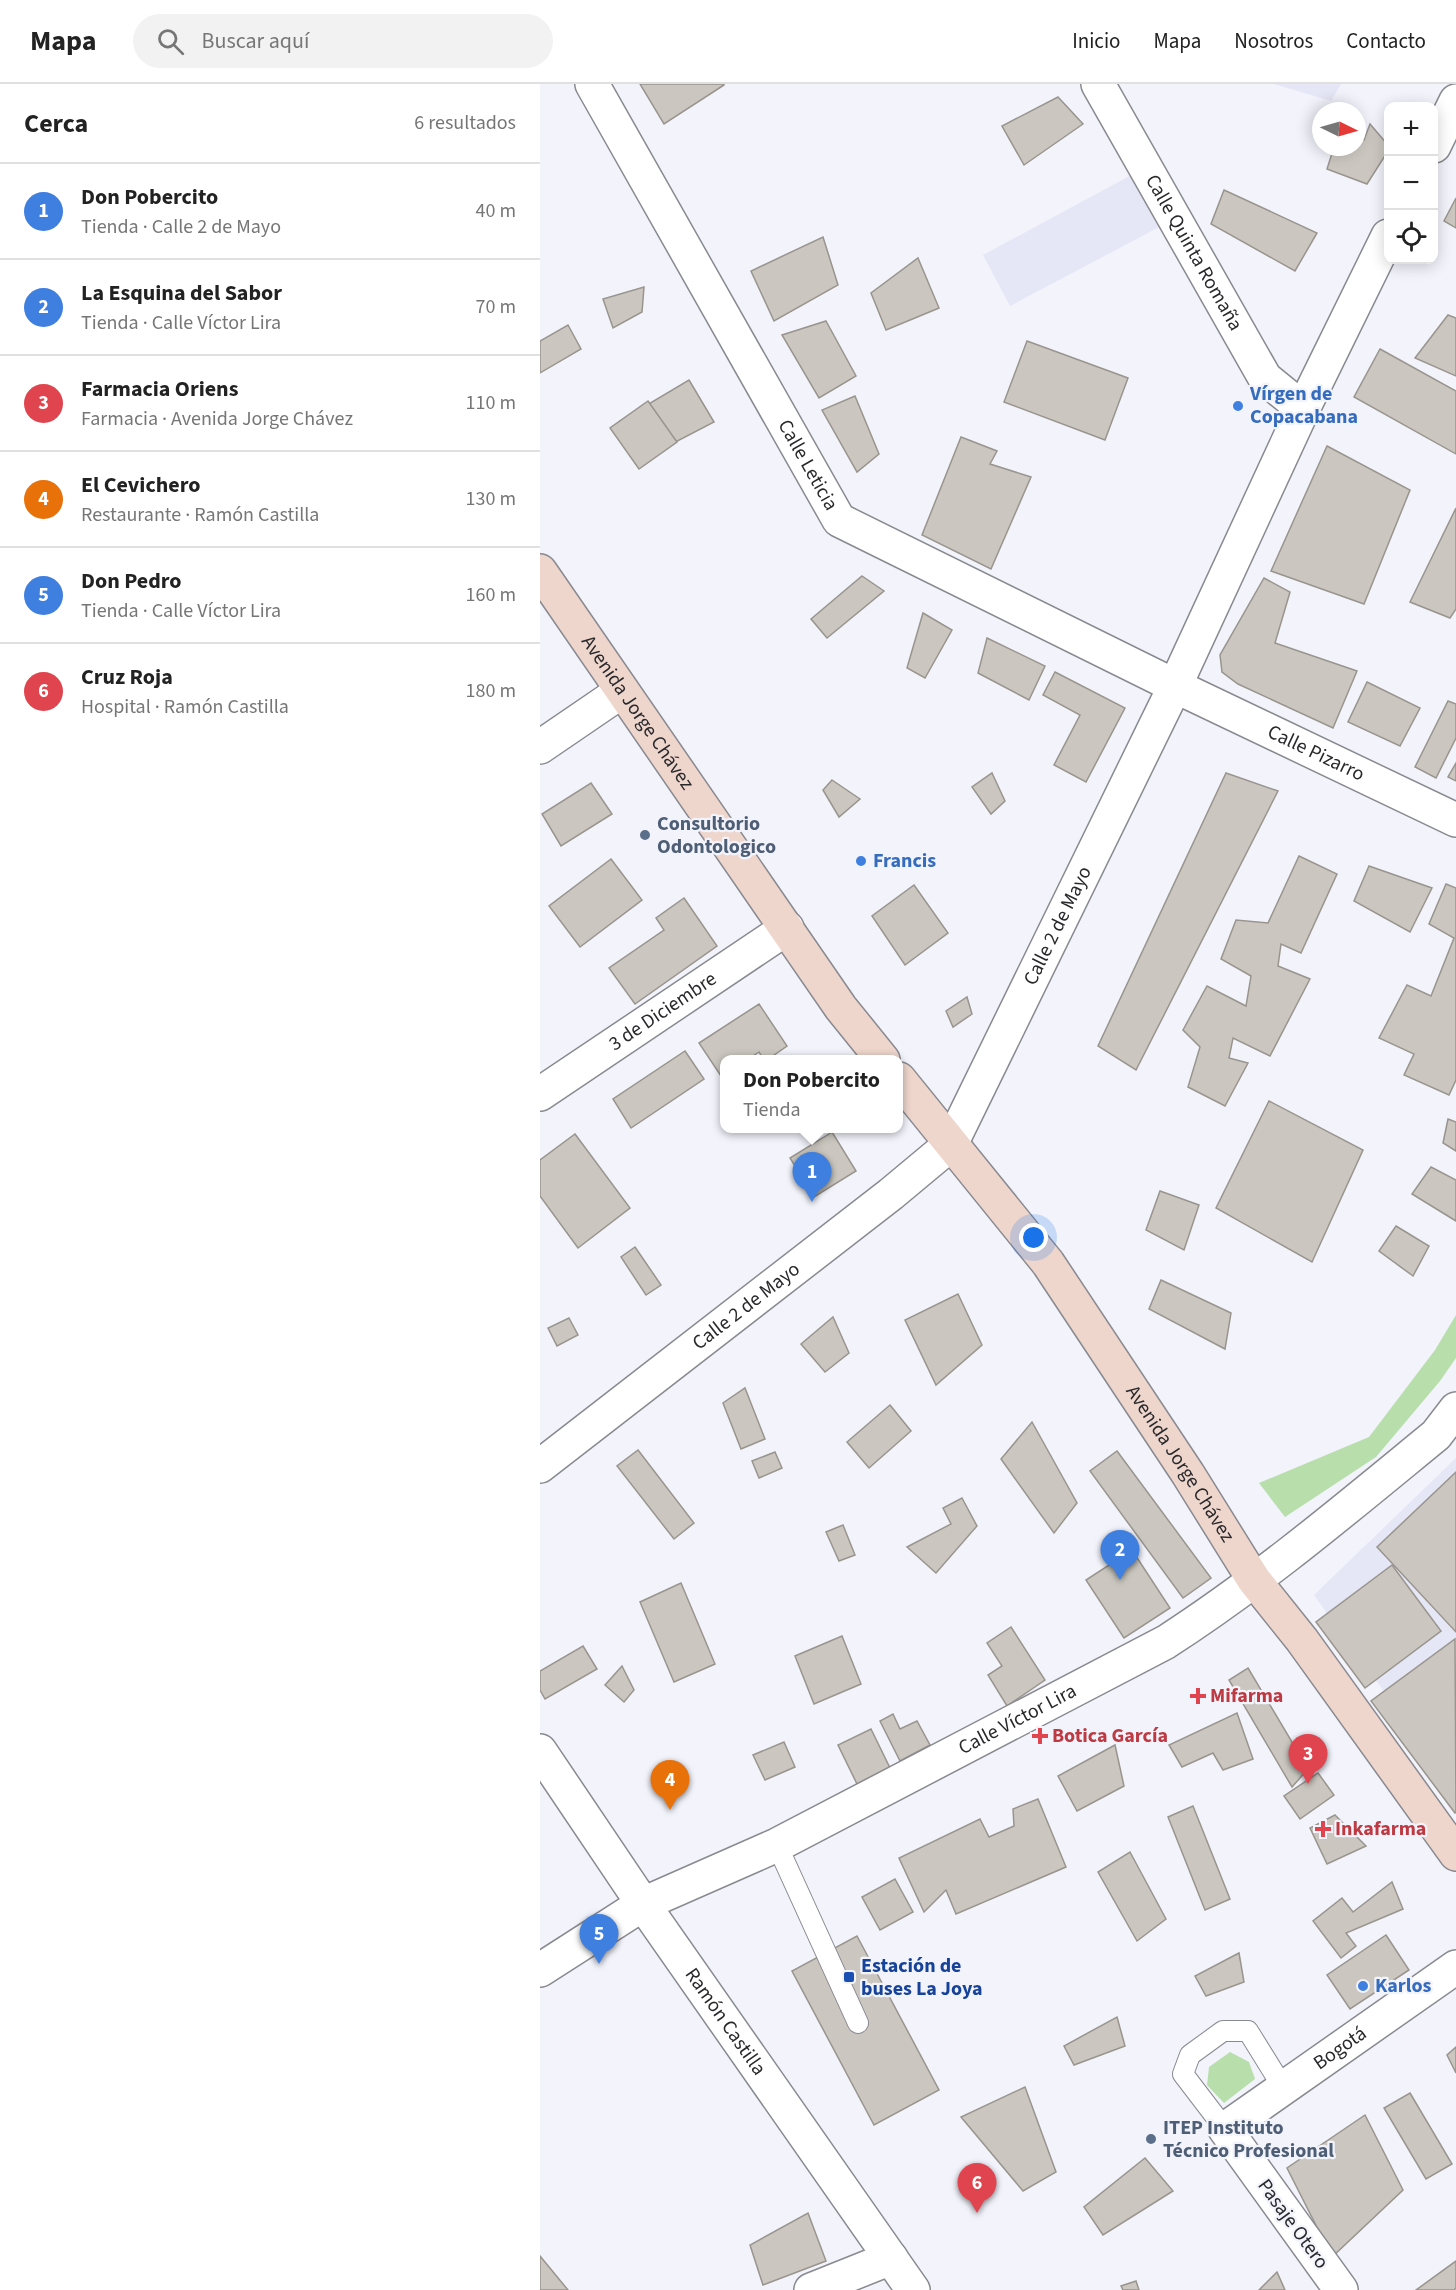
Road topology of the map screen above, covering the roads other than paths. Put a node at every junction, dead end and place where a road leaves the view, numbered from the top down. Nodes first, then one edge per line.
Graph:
1 (592, 84) edge
2 (1098, 84) edge
3 (1456, 101) edge
4 (1438, 138) edge
5 (1384, 246) edge
6 (1303, 409) junction
7 (540, 571) edge
8 (1176, 686) junction
9 (622, 691) junction
10 (540, 747) edge
11 (1456, 820) edge
12 (787, 928) junction
13 (880, 1055) edge
14 (903, 1084) edge
15 (540, 1094) edge
16 (951, 1144) junction
17 (1456, 1409) edge
18 (540, 1466) edge
19 (1254, 1580) junction
20 (540, 1751) edge
21 (777, 1845) junction
22 (1456, 1854) edge
23 (643, 1904) junction
24 (1456, 1967) edge
25 (540, 1970) edge
26 (858, 2023) dead end
27 (1284, 2089) junction
28 (1225, 2129) junction
29 (891, 2258) junction
30 (811, 2290) edge
31 (913, 2290) edge
32 (1341, 2290) edge

1 - 8 street, Calle Leticia
2 - 6 street, Calle Quinta Romaña
3 - 4 street
5 - 6 street, Calle 2 de Mayo
6 - 8 street, Calle 2 de Mayo
7 - 9 main road, Avenida Jorge Chávez
8 - 11 street, Calle Pizarro
8 - 16 street, Calle 2 de Mayo
9 - 10 street
9 - 12 main road, Avenida Jorge Chávez
12 - 13 main road, Avenida Jorge Chávez
12 - 15 street, 3 de Diciembre
14 - 16 main road, Avenida Jorge Chávez
16 - 18 street, Calle 2 de Mayo
16 - 19 main road, Avenida Jorge Chávez
17 - 19 street, Calle Víctor Lira
19 - 21 street, Calle Víctor Lira
19 - 22 main road, Avenida Jorge Chávez
20 - 23 street, Ramón Castilla
21 - 23 street, Calle Víctor Lira
21 - 26 lane
23 - 25 street, Calle Víctor Lira
23 - 29 street, Ramón Castilla
24 - 27 street, Bogotá
27 - 28 street, Bogotá
27 - 28 lane
28 - 32 street, Pasaje Otero
29 - 30 street
29 - 31 street, Ramón Castilla

